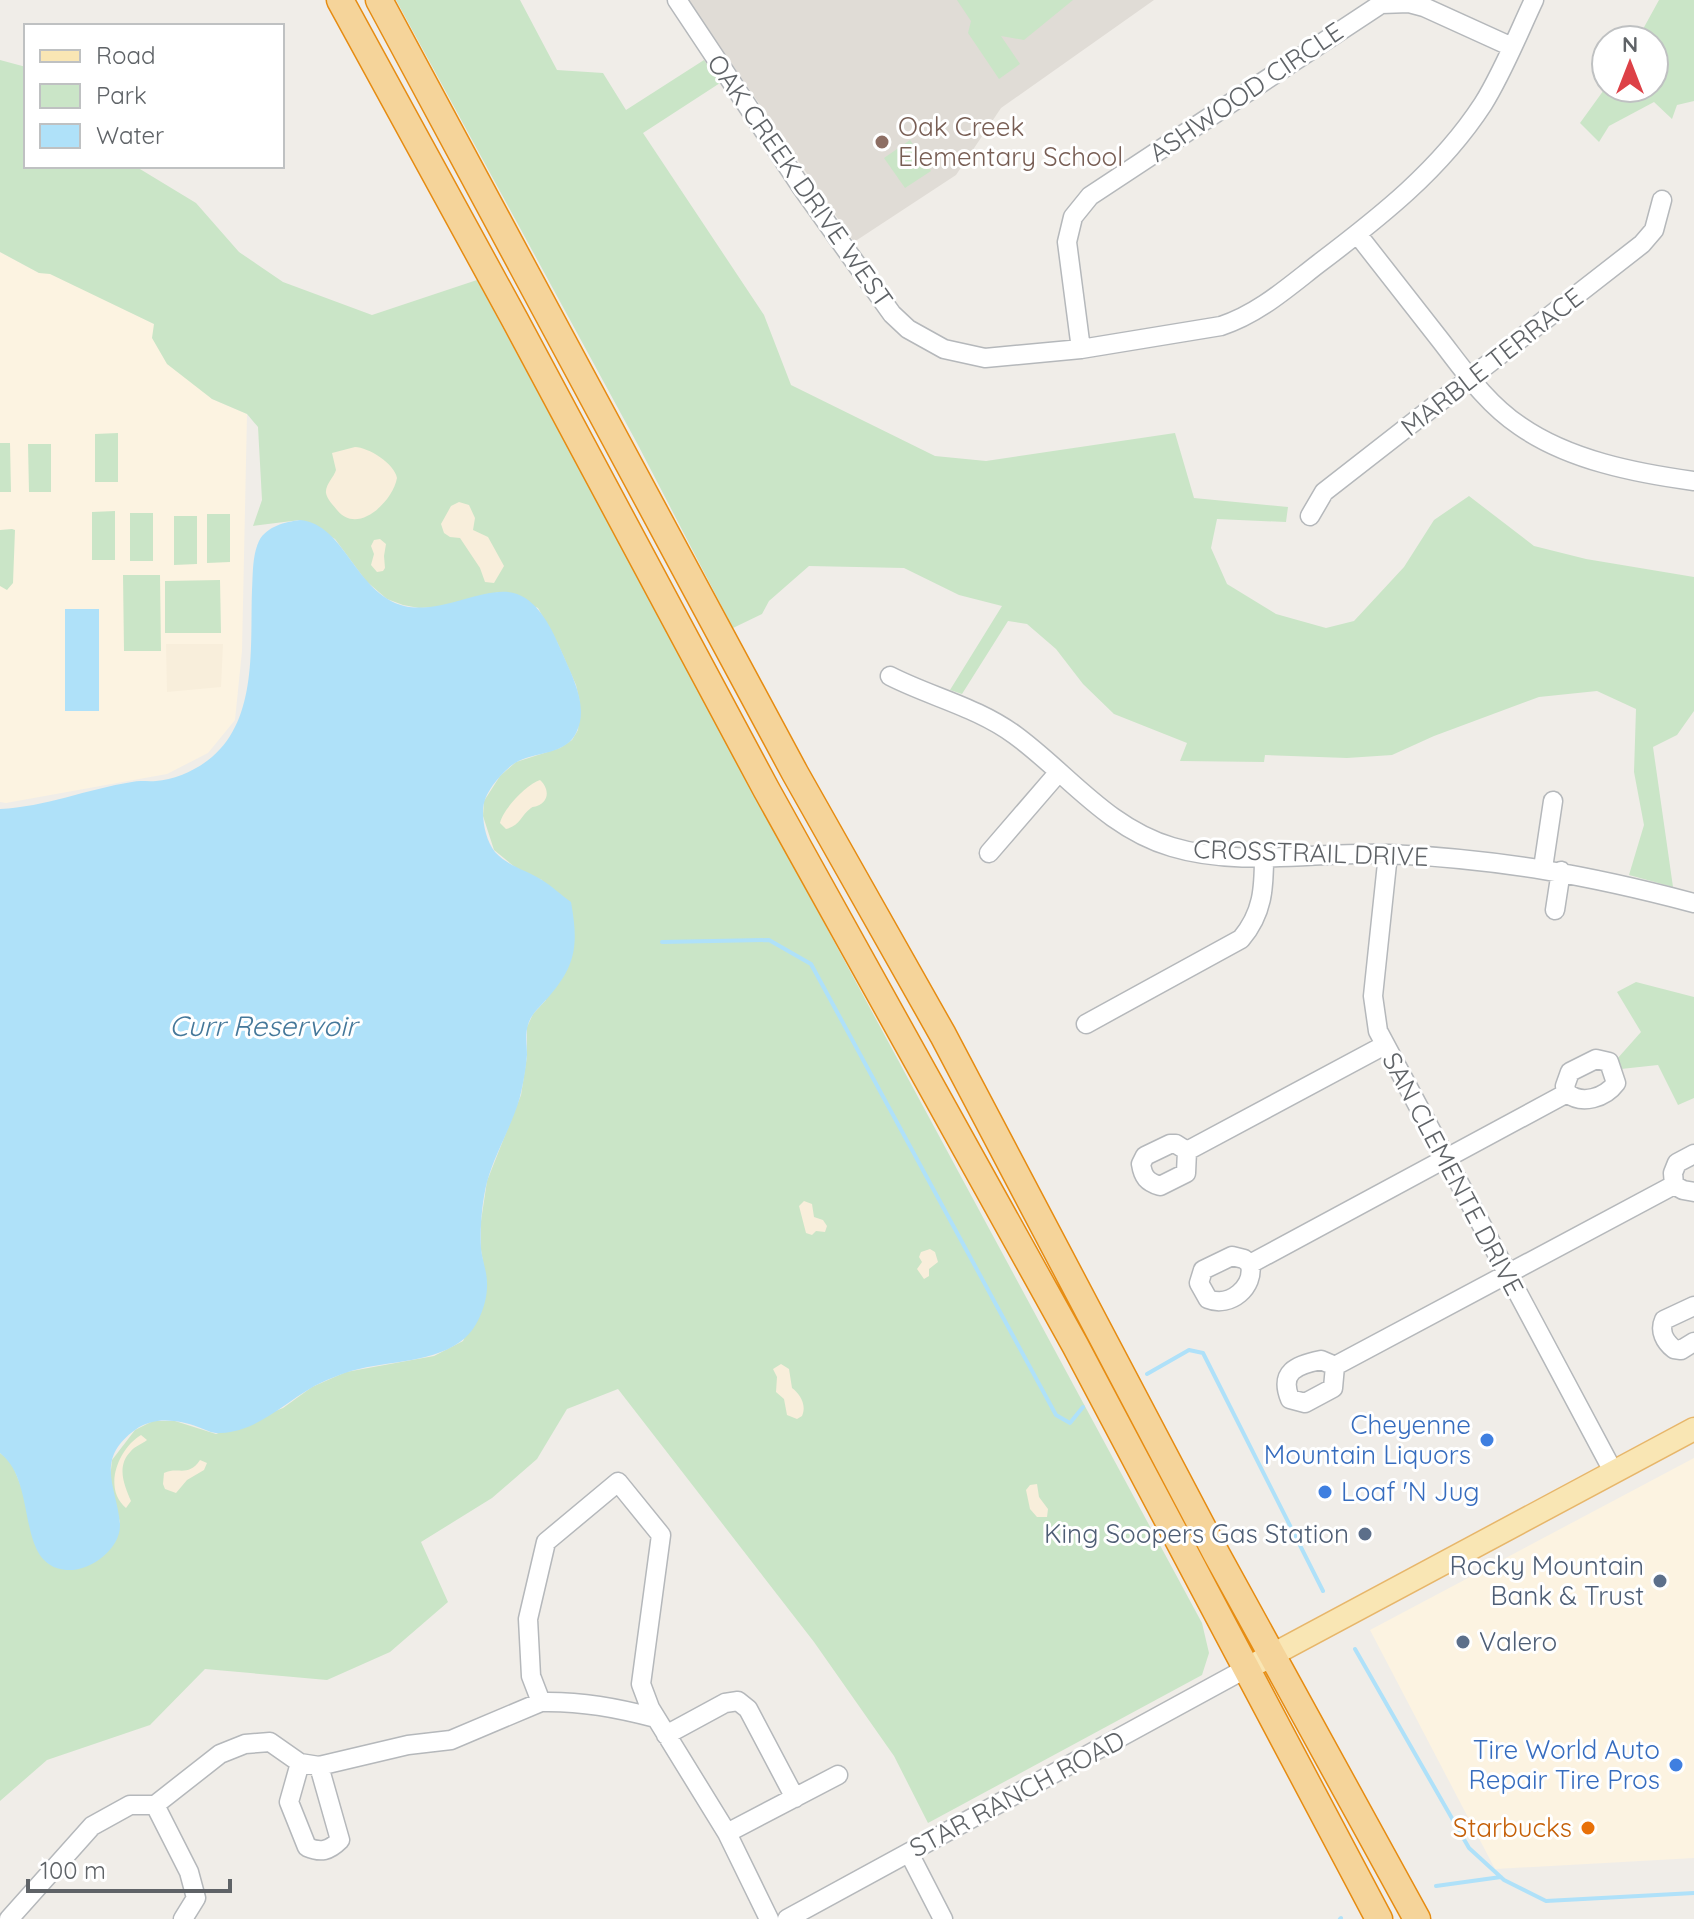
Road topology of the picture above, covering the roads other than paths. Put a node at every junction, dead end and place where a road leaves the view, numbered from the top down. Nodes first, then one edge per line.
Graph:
1 (340, 0) edge
2 (379, 0) edge
3 (677, 0) edge
4 (1534, 0) edge
5 (1512, 47) junction
6 (1662, 200) dead end
7 (1358, 235) junction
8 (1081, 349) junction
9 (1471, 379) junction
10 (1694, 481) edge
11 (1310, 516) dead end
12 (890, 676) dead end
13 (1058, 773) junction
14 (1553, 801) dead end
15 (989, 853) dead end
16 (1388, 854) junction
17 (1264, 856) junction
18 (1552, 870) junction
19 (1694, 903) edge
20 (1555, 910) dead end
21 (1086, 1024) dead end
22 (1383, 1046) junction
23 (1567, 1093) dead end
24 (1187, 1151) dead end
25 (1694, 1154) edge
26 (1444, 1160) junction
27 (1674, 1185) junction
28 (1694, 1192) edge
29 (1250, 1264) dead end
30 (1507, 1274) junction
31 (1694, 1306) edge
32 (1694, 1342) edge
33 (1335, 1366) dead end
34 (1694, 1429) edge
35 (1614, 1473) junction
36 (1273, 1655) junction
37 (1247, 1668) junction
38 (541, 1702) junction
39 (656, 1718) junction
40 (666, 1735) junction
41 (300, 1763) junction
42 (319, 1766) junction
43 (838, 1775) dead end
44 (795, 1798) junction
45 (155, 1805) junction
46 (727, 1833) junction
47 (909, 1853) junction
48 (9, 1919) edge
49 (183, 1919) edge
50 (769, 1919) edge
51 (787, 1919) edge
52 (943, 1919) edge
53 (1379, 1919) edge
54 (1417, 1919) edge

1 - 37 highway
2 - 36 highway
3 - 8 street, OAK CREEK DRIVE WEST
4 - 5 street, OAK CREEK DRIVE WEST
5 - 7 street, OAK CREEK DRIVE WEST
5 - 8 street, ASHWOOD CIRCLE
6 - 9 street, MARBLE TERRACE
7 - 8 street, OAK CREEK DRIVE WEST
7 - 9 street
9 - 10 street
9 - 11 street, MARBLE TERRACE
12 - 13 street, CROSSTRAIL DRIVE
13 - 15 street
13 - 17 street, CROSSTRAIL DRIVE
14 - 18 street
16 - 17 street, CROSSTRAIL DRIVE
16 - 18 street, CROSSTRAIL DRIVE
16 - 22 street, SAN CLEMENTE DRIVE
17 - 21 street
18 - 19 street, CROSSTRAIL DRIVE
18 - 20 street
22 - 24 street
22 - 26 street, SAN CLEMENTE DRIVE
23 - 26 street
25 - 27 street
26 - 29 street
26 - 30 street, SAN CLEMENTE DRIVE
27 - 28 street
27 - 30 street
30 - 33 street
30 - 35 street, SAN CLEMENTE DRIVE
31 - 32 street
34 - 35 main road
35 - 36 main road
36 - 37 main road
36 - 54 highway
37 - 47 street, STAR RANCH ROAD
37 - 53 highway
38 - 39 street
38 - 39 street
38 - 42 street
39 - 40 street
40 - 44 street
40 - 46 street
41 - 42 street
41 - 42 street
41 - 45 street
43 - 44 street
44 - 46 street
45 - 48 street
45 - 49 street
46 - 50 street
47 - 51 street, STAR RANCH ROAD
47 - 52 street

